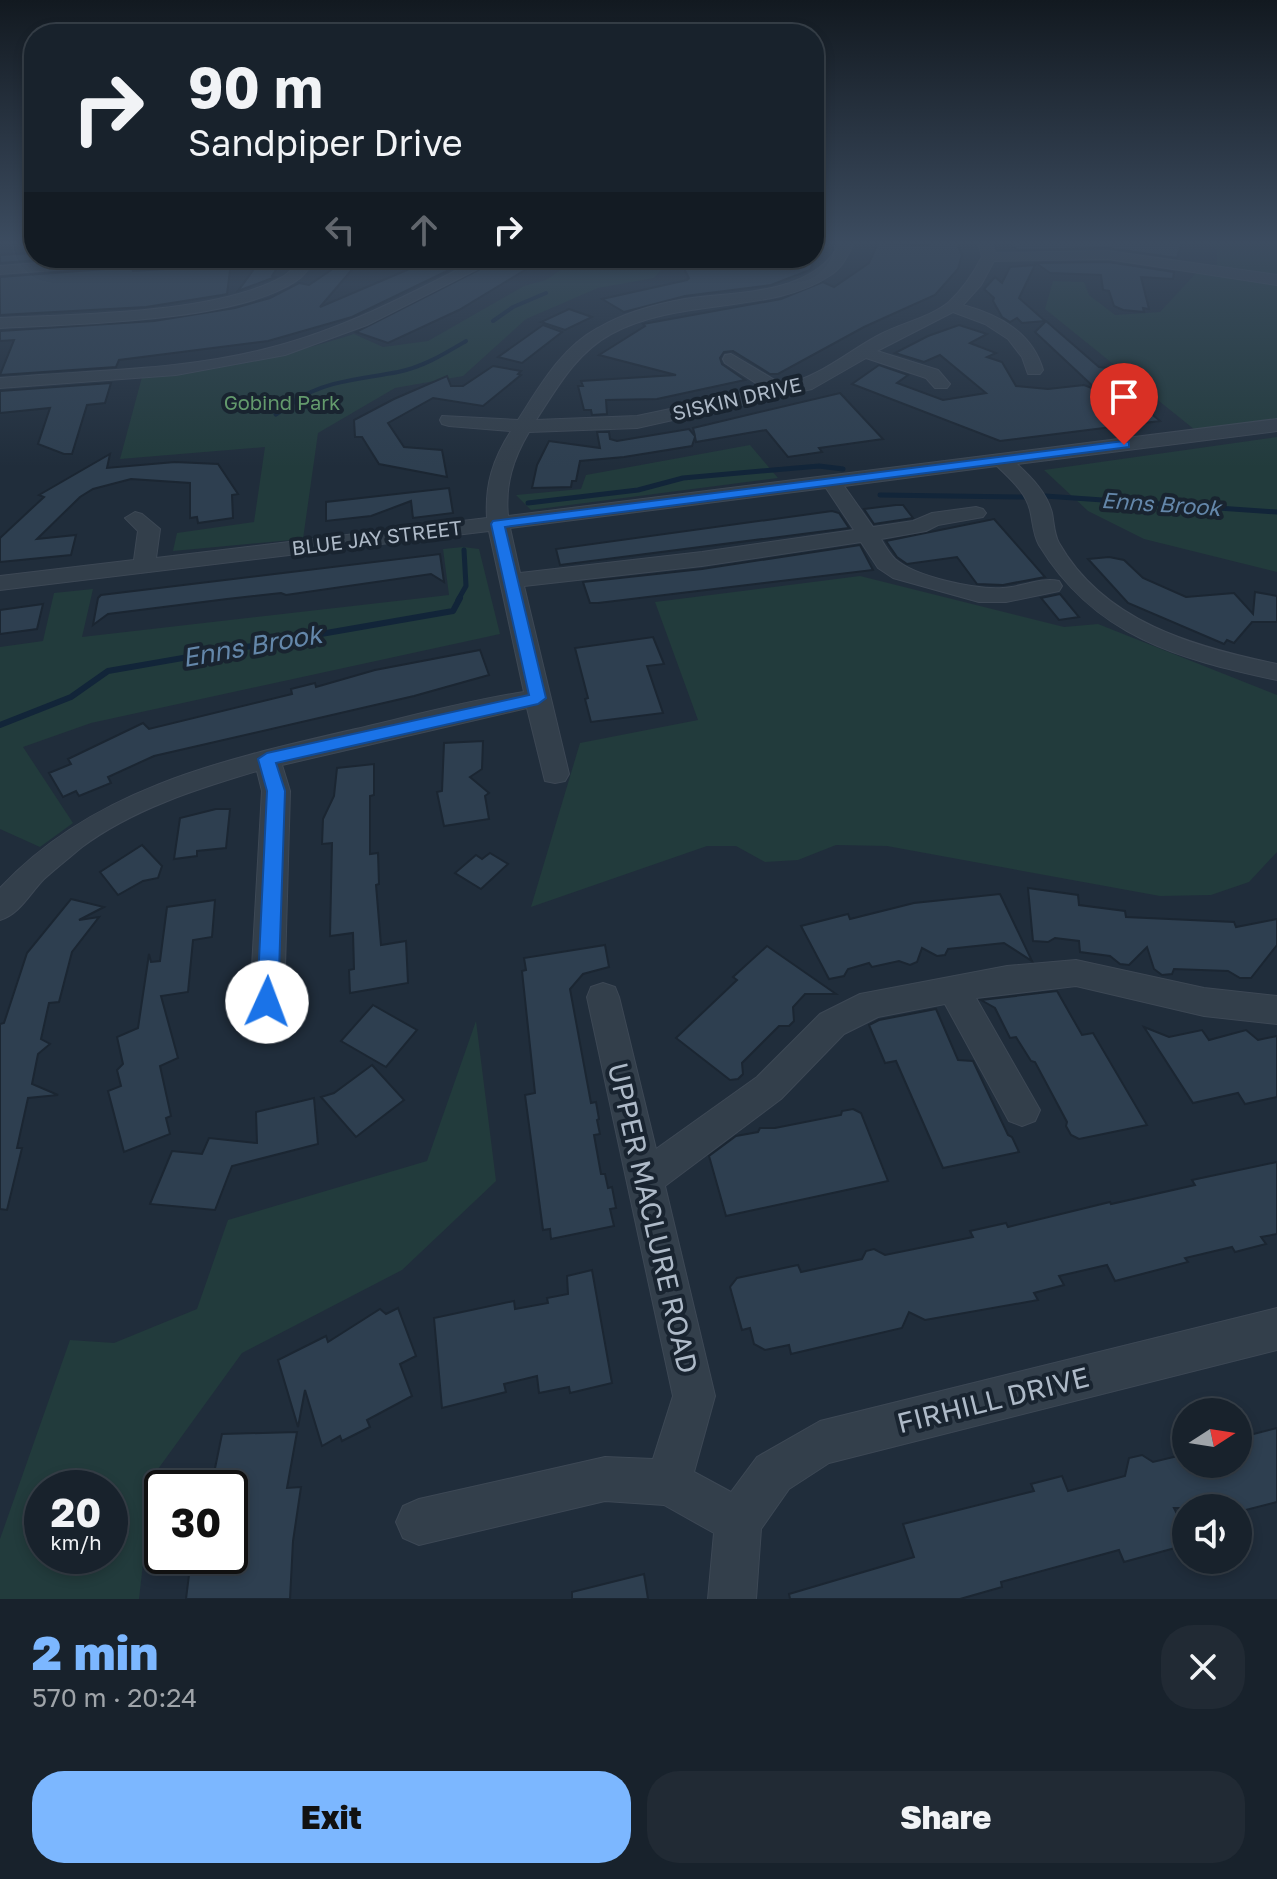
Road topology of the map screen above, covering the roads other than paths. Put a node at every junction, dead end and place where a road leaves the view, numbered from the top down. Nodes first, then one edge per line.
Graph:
1 (66, 318) edge
2 (373, 318) edge
3 (638, 318) edge
4 (930, 318) edge
5 (983, 318) edge
6 (0, 323) edge
7 (862, 351) junction
8 (731, 359) dead end
9 (1034, 370) dead end
10 (0, 383) edge
11 (941, 384) dead end
12 (781, 391) junction
13 (449, 420) dead end
14 (1277, 425) edge
15 (523, 426) junction
16 (1002, 460) junction
17 (832, 482) junction
18 (976, 513) dead end
19 (135, 518) dead end
20 (498, 524) junction
21 (867, 535) junction
22 (144, 566) junction
23 (511, 581) junction
24 (0, 583) edge
25 (1051, 586) dead end
26 (1277, 672) edge
27 (538, 698) junction
28 (267, 759) junction
29 (555, 774) dead end
30 (0, 908) edge
31 (953, 989) junction
32 (603, 997) dead end
33 (267, 1002) dead end
34 (1277, 1010) edge
35 (1022, 1110) dead end
36 (644, 1179) junction
37 (1277, 1329) edge
38 (668, 1483) junction
39 (738, 1521) junction
40 (419, 1522) dead end
41 (732, 1599) edge

1 - 6 street
2 - 10 street
3 - 15 street
4 - 7 street, SISKIN DRIVE
5 - 9 street
7 - 11 street
7 - 12 street, SISKIN DRIVE
8 - 12 street
12 - 15 street, SISKIN DRIVE
13 - 15 street, SISKIN DRIVE
14 - 16 street, BLUE JAY STREET
15 - 20 street
16 - 17 street, BLUE JAY STREET
16 - 26 street
17 - 20 street, BLUE JAY STREET
17 - 21 street
18 - 21 street
19 - 22 street
20 - 22 street, BLUE JAY STREET
20 - 23 street
21 - 23 street
21 - 25 street
22 - 24 street, BLUE JAY STREET
23 - 27 street
27 - 28 street
27 - 29 street
28 - 30 street
28 - 33 street
31 - 34 street
31 - 35 street
31 - 36 street
32 - 36 street, UPPER MACLURE ROAD
36 - 38 street, UPPER MACLURE ROAD
37 - 39 street, FIRHILL DRIVE
38 - 39 street
38 - 40 street
39 - 41 street

